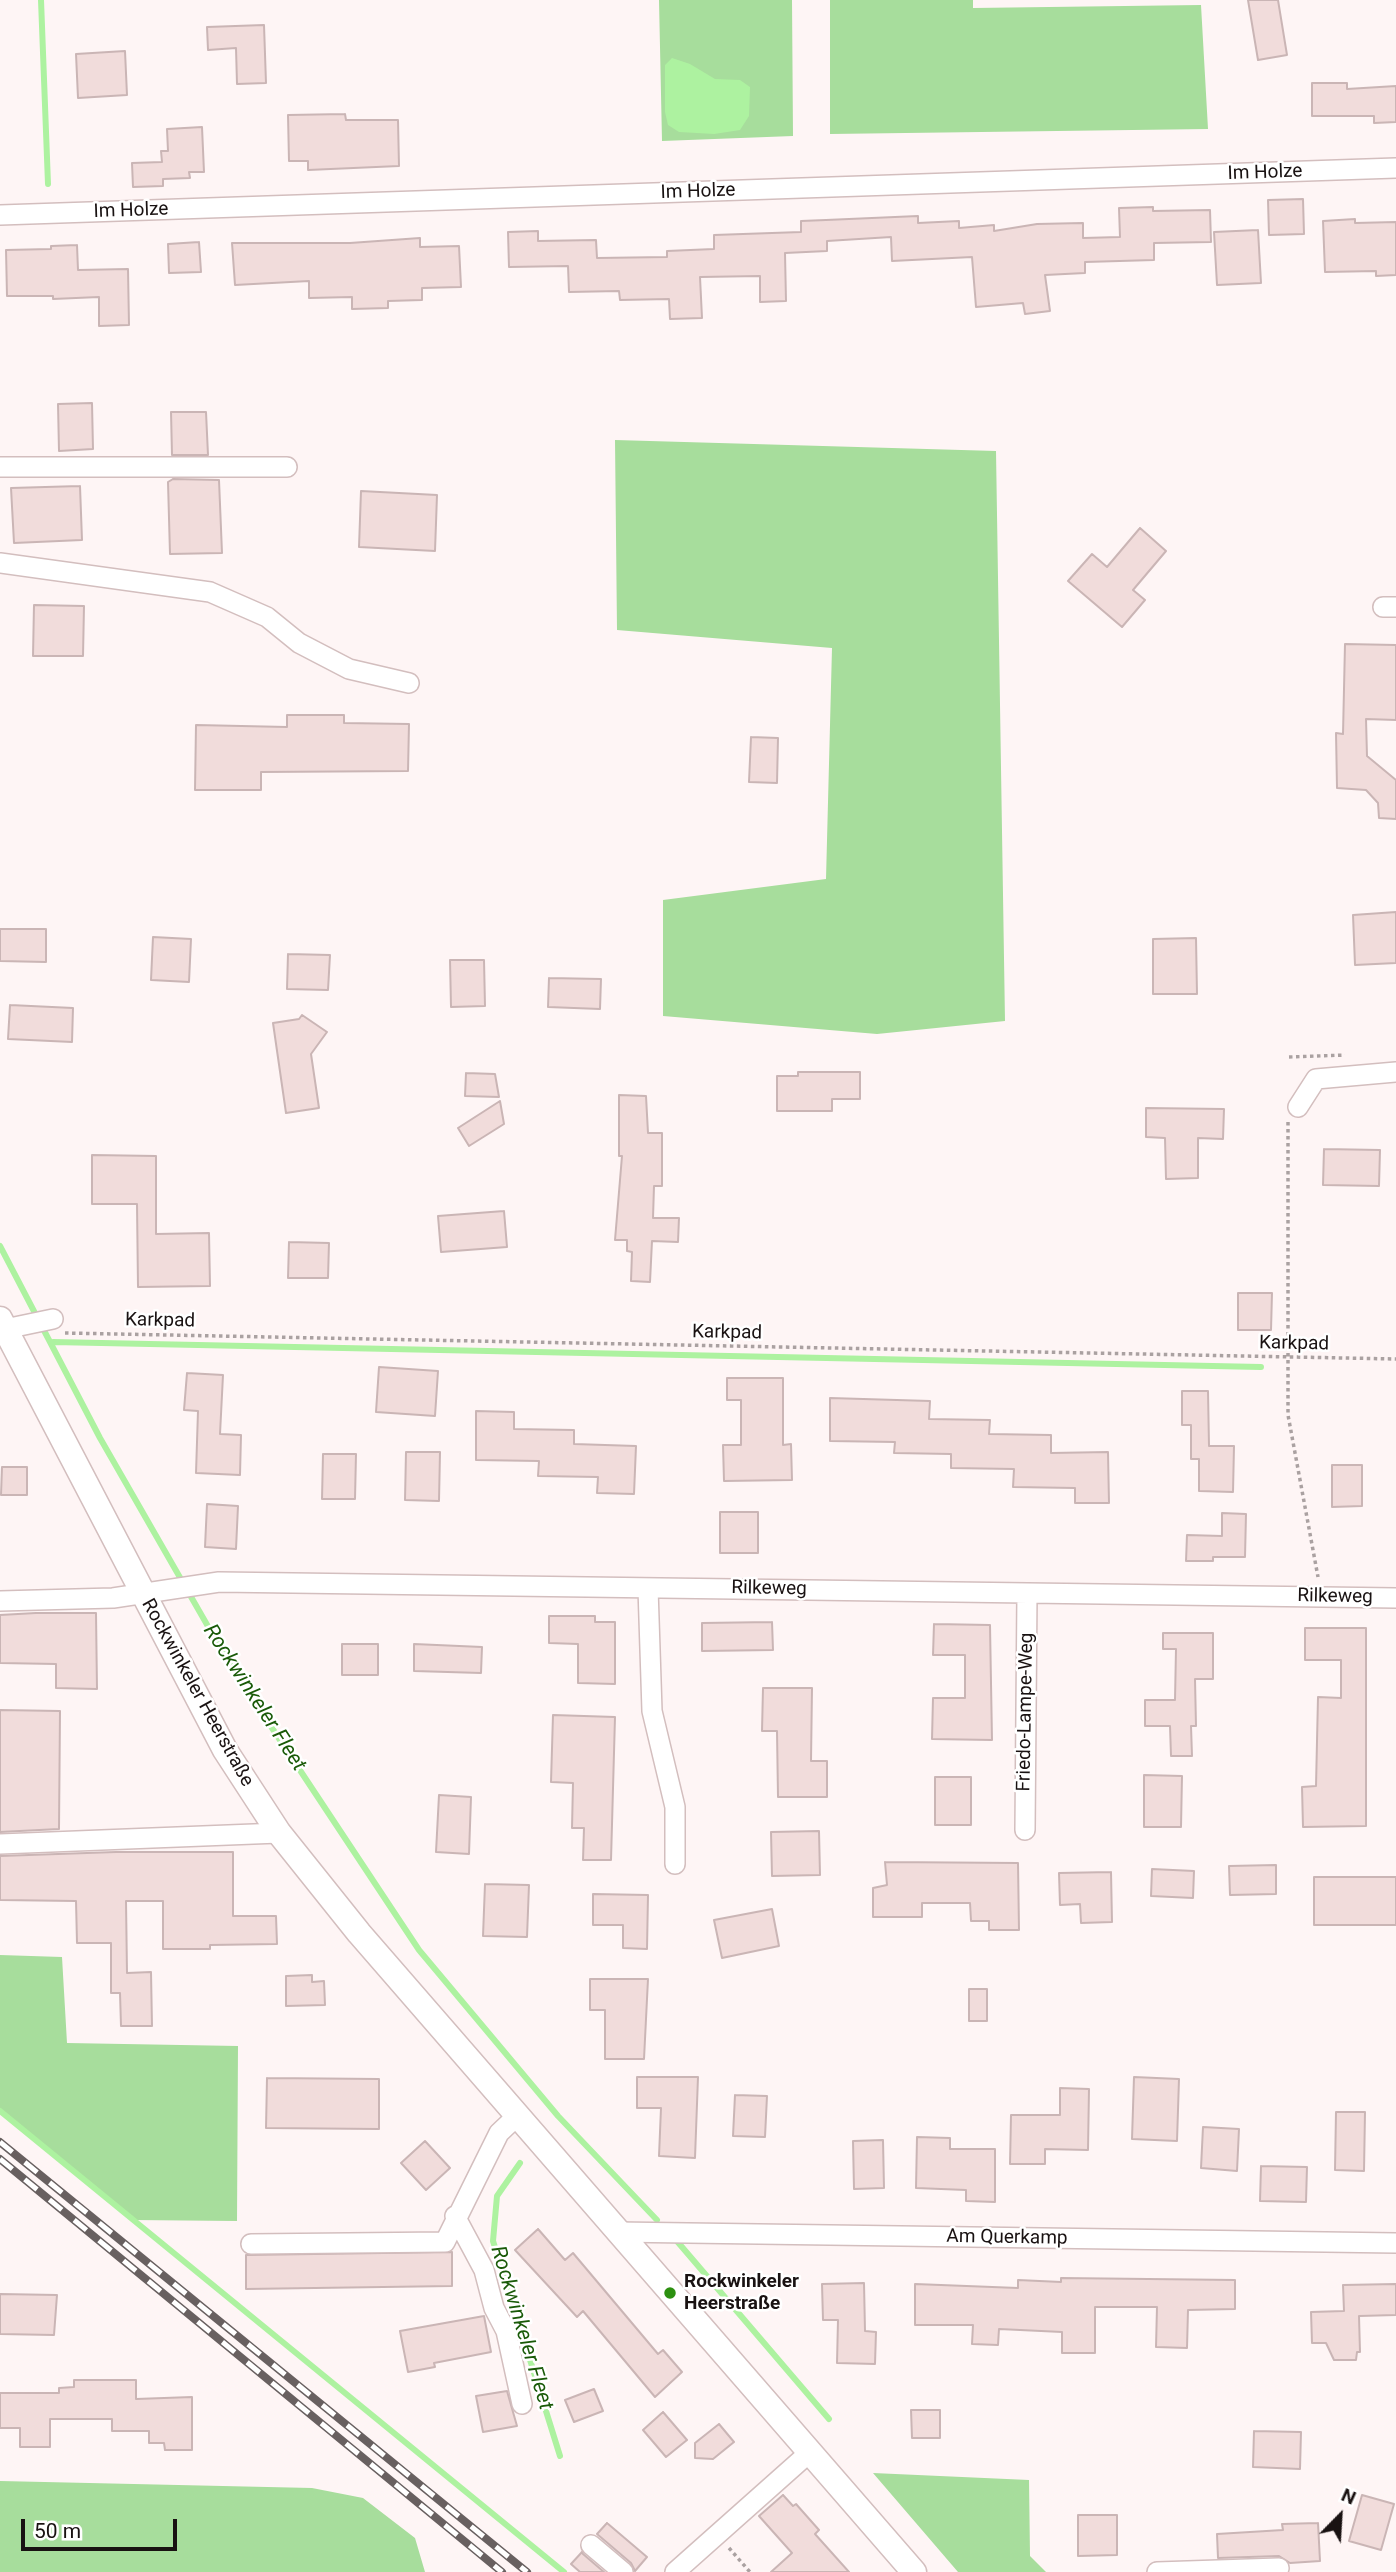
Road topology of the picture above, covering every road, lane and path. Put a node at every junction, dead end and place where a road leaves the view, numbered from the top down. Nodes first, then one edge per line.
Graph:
1 (1396, 168) edge
2 (0, 215) edge
3 (0, 467) edge
4 (288, 467) dead end
5 (0, 563) edge
6 (409, 683) dead end
7 (1396, 1072) edge
8 (1298, 1107) joint
9 (2, 1324) edge
10 (49, 1325) joint
11 (1287, 1358) junction
12 (1396, 1359) edge
13 (648, 1588) junction
14 (142, 1593) junction
15 (1027, 1593) junction
16 (1322, 1597) junction
17 (1396, 1598) edge
18 (0, 1601) edge
19 (1025, 1830) dead end
20 (279, 1833) junction
21 (0, 1844) edge
22 (675, 1864) dead end
23 (517, 2116) junction
24 (455, 2216) junction
25 (617, 2232) junction
26 (1396, 2243) edge
27 (251, 2244) dead end
28 (522, 2404) dead end
29 (810, 2452) junction
30 (717, 2533) junction
31 (591, 2545) dead end
32 (1279, 2568) dead end
33 (623, 2572) edge
34 (675, 2572) edge
35 (750, 2572) edge
36 (914, 2572) edge
37 (1157, 2572) edge

1 - 2 street, Im Holze
3 - 4 street
5 - 6 street
7 - 8 street
8 - 11 path
9 - 10 street
9 - 14 main road, Rockwinkeler Heerstraße
10 - 11 path, Karkpad
11 - 12 path, Karkpad
11 - 16 path
13 - 14 street, Rilkeweg
13 - 15 street, Rilkeweg
13 - 22 street
14 - 18 street, Rilkeweg
14 - 20 main road, Rockwinkeler Heerstraße
15 - 16 street, Rilkeweg
15 - 19 street, Friedo-Lampe-Weg
16 - 17 street, Rilkeweg
20 - 21 street
20 - 23 main road, Rockwinkeler Heerstraße
23 - 24 street
23 - 25 main road, Rockwinkeler Heerstraße
24 - 27 street
24 - 28 street
25 - 26 street, Am Querkamp
25 - 29 main road, Rockwinkeler Heerstraße
29 - 30 street
29 - 36 main road, Rockwinkeler Heerstraße
30 - 34 street
30 - 35 path
31 - 33 street
32 - 37 street

